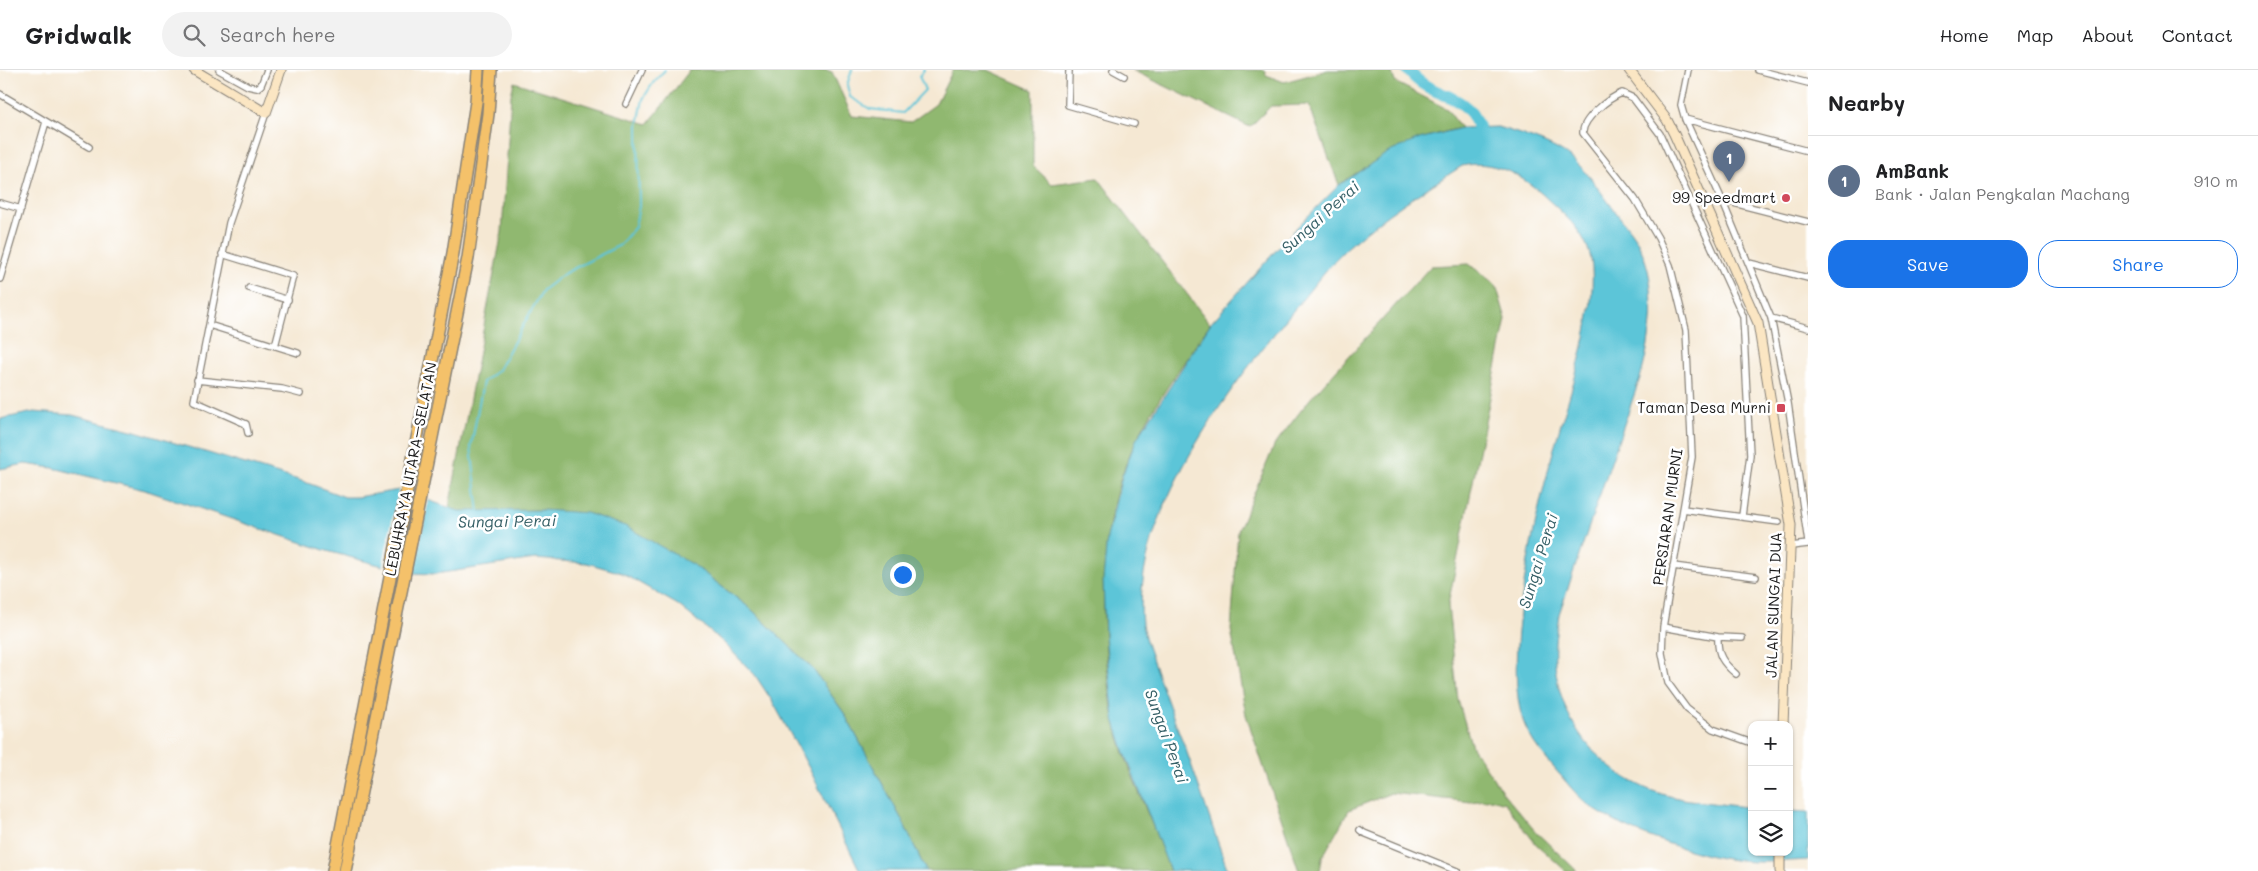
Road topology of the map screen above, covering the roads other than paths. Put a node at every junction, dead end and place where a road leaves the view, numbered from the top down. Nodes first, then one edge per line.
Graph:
1 (194, 70) edge
2 (218, 70) edge
3 (267, 70) edge
4 (281, 70) edge
5 (478, 70) edge
6 (491, 70) edge
7 (642, 70) edge
8 (1069, 70) edge
9 (1113, 70) edge
10 (1629, 70) edge
11 (1688, 70) edge
12 (1758, 70) edge
13 (1124, 76) dead end
14 (1808, 83) edge
15 (0, 94) edge
16 (626, 104) dead end
17 (266, 113) junction
18 (1685, 119) junction
19 (46, 122) junction
20 (1134, 124) dead end
21 (89, 147) dead end
22 (1808, 152) edge
23 (1722, 200) junction
24 (0, 203) edge
25 (21, 209) junction
26 (1808, 222) edge
27 (222, 254) junction
28 (1749, 263) junction
29 (1808, 278) edge
30 (0, 279) edge
31 (249, 288) dead end
32 (288, 300) junction
33 (1752, 307) junction
34 (1740, 308) junction
35 (1743, 316) junction
36 (1770, 318) junction
37 (208, 325) junction
38 (1808, 328) edge
39 (275, 346) junction
40 (298, 353) dead end
41 (196, 380) junction
42 (301, 394) dead end
43 (248, 433) dead end
44 (1805, 493) edge
45 (1683, 509) junction
46 (1742, 516) junction
47 (1779, 522) dead end
48 (1808, 543) edge
49 (1791, 546) junction
50 (1673, 566) junction
51 (1756, 578) dead end
52 (1663, 627) junction
53 (1718, 638) junction
54 (1742, 638) dead end
55 (1736, 674) dead end
56 (1783, 721) edge
57 (1748, 741) edge
58 (1360, 830) dead end
59 (1780, 856) edge
60 (332, 871) edge
61 (345, 871) edge
62 (1457, 871) edge
63 (1780, 871) edge

1 - 17 main road
2 - 3 street
4 - 17 main road
5 - 60 highway, LEBUHRAYA UTARA–SELATAN
6 - 61 highway, LEBUHRAYA UTARA–SELATAN
7 - 16 street
8 - 20 street
9 - 13 street
10 - 33 main road, JALAN SUNGAI DUA
11 - 18 street
12 - 14 street
15 - 19 street
17 - 27 street
18 - 22 street
18 - 23 street
19 - 21 street
19 - 25 street
23 - 26 street
23 - 28 street
24 - 25 street
25 - 30 street
27 - 32 street
27 - 37 street
28 - 29 street
28 - 36 street
31 - 32 street
32 - 39 street
33 - 34 street
33 - 35 street
33 - 49 main road, JALAN SUNGAI DUA
34 - 35 street, PERSIARAN MURNI
34 - 45 street, PERSIARAN MURNI
35 - 46 street, PERSIARAN MURNI
36 - 38 street
36 - 44 street
37 - 39 street
37 - 41 street
39 - 40 street
41 - 42 street
41 - 43 street
44 - 48 street
45 - 46 street
45 - 50 street, PERSIARAN MURNI
46 - 47 street
48 - 49 street
49 - 56 main road, JALAN SUNGAI DUA
50 - 51 street
50 - 52 street, PERSIARAN MURNI
52 - 53 street
52 - 57 street, PERSIARAN MURNI
53 - 54 street
53 - 55 street
58 - 62 street
59 - 63 main road

